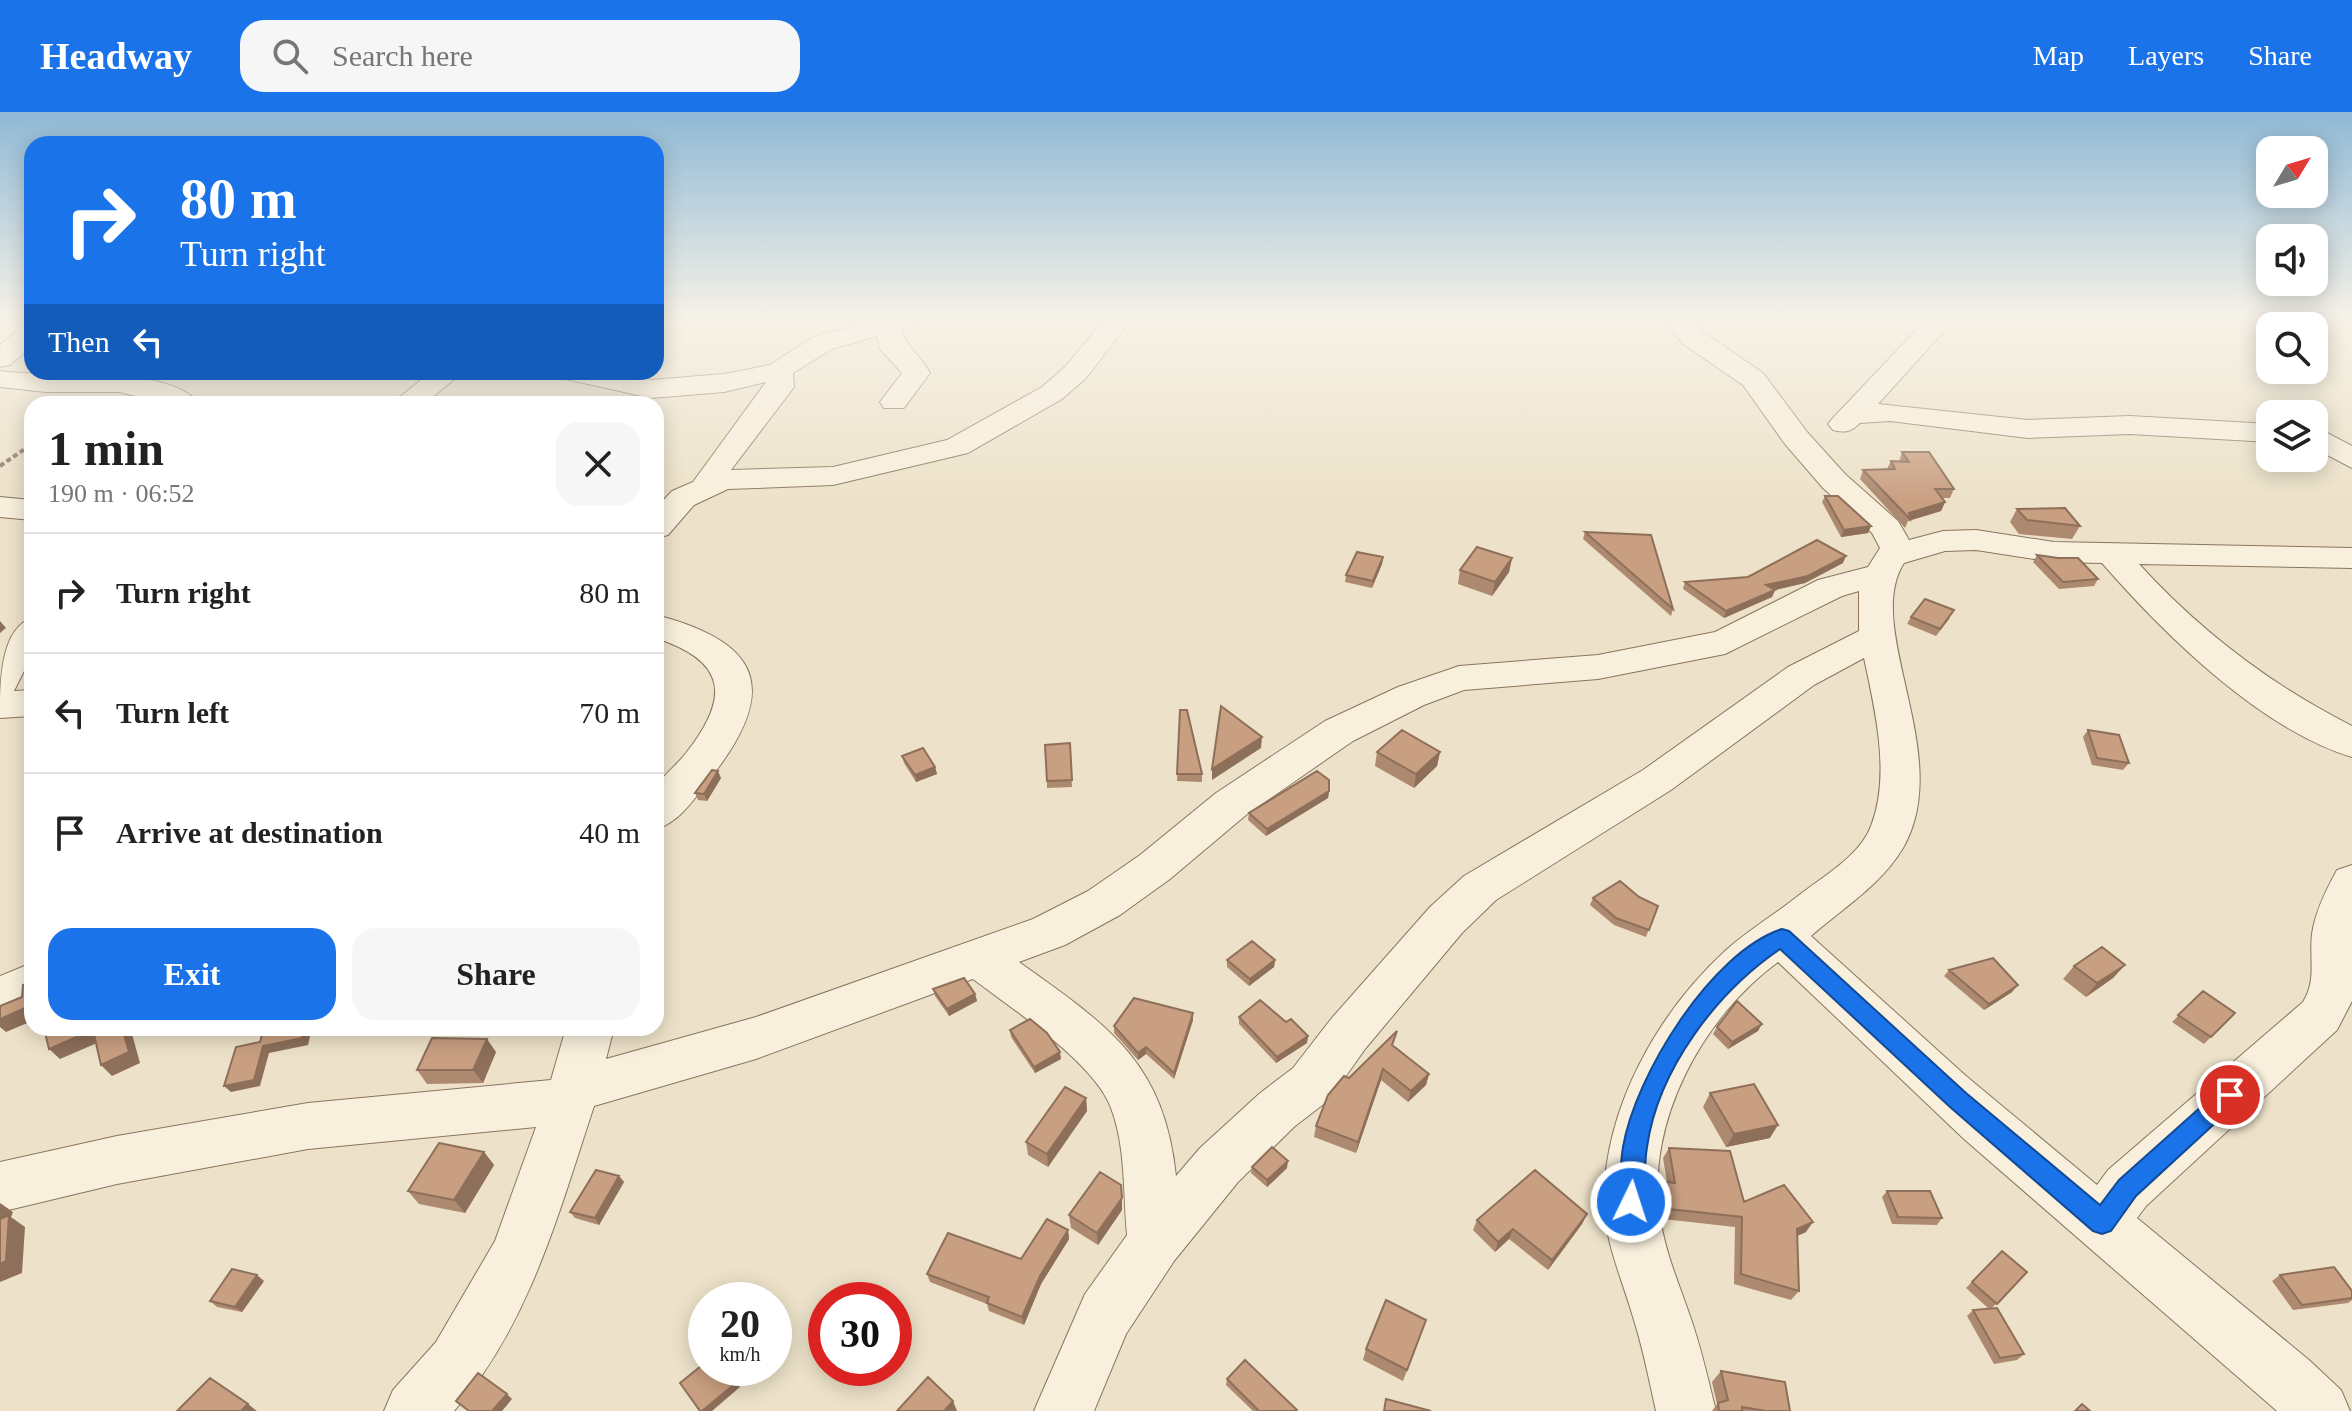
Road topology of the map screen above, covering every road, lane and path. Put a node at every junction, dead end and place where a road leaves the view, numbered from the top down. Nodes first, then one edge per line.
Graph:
1 (11, 381) edge
2 (105, 381) edge
3 (128, 381) edge
4 (437, 381) edge
5 (612, 381) edge
6 (735, 381) edge
7 (780, 381) edge
8 (910, 381) edge
9 (1066, 381) edge
10 (1754, 381) edge
11 (1884, 381) edge
12 (168, 396) edge
13 (416, 396) edge
14 (894, 402) dead end
15 (1851, 415) junction
16 (2352, 431) edge
17 (2256, 432) edge
18 (2328, 433) edge
19 (2328, 443) edge
20 (24, 450) edge
21 (2352, 459) edge
22 (0, 466) edge
23 (1824, 470) junction
24 (707, 485) junction
25 (0, 507) edge
26 (24, 509) edge
27 (664, 519) edge
28 (2110, 552) junction
29 (2352, 558) edge
30 (1887, 565) junction
31 (664, 629) edge
32 (1877, 637) junction
33 (24, 640) edge
34 (0, 683) edge
35 (24, 704) edge
36 (0, 705) edge
37 (2352, 743) edge
38 (664, 805) edge
39 (2352, 882) edge
40 (1782, 937) junction
41 (981, 959) junction
42 (24, 986) edge
43 (0, 999) edge
44 (588, 1036) edge
45 (571, 1096) junction
46 (0, 1187) edge
47 (2102, 1222) junction
48 (1155, 1242) junction
49 (414, 1411) edge
50 (1064, 1411) edge
51 (1686, 1411) edge
52 (2320, 1411) edge

1 - 2 street
3 - 12 street
4 - 13 street
5 - 6 street
7 - 24 street
8 - 14 street
9 - 24 street
10 - 23 street
11 - 15 street
15 - 17 street
15 - 23 street
16 - 18 street
19 - 21 street
20 - 22 path
23 - 30 street
24 - 27 street
25 - 26 street
28 - 29 street
28 - 30 street
28 - 37 street
30 - 32 street
30 - 41 street
31 - 38 street
32 - 40 street
32 - 48 street
33 - 34 street
35 - 36 street
39 - 47 street
40 - 47 street
40 - 51 street
41 - 45 street
41 - 48 street
42 - 43 street
44 - 45 street
45 - 46 street
45 - 49 street
47 - 52 street
48 - 50 street

